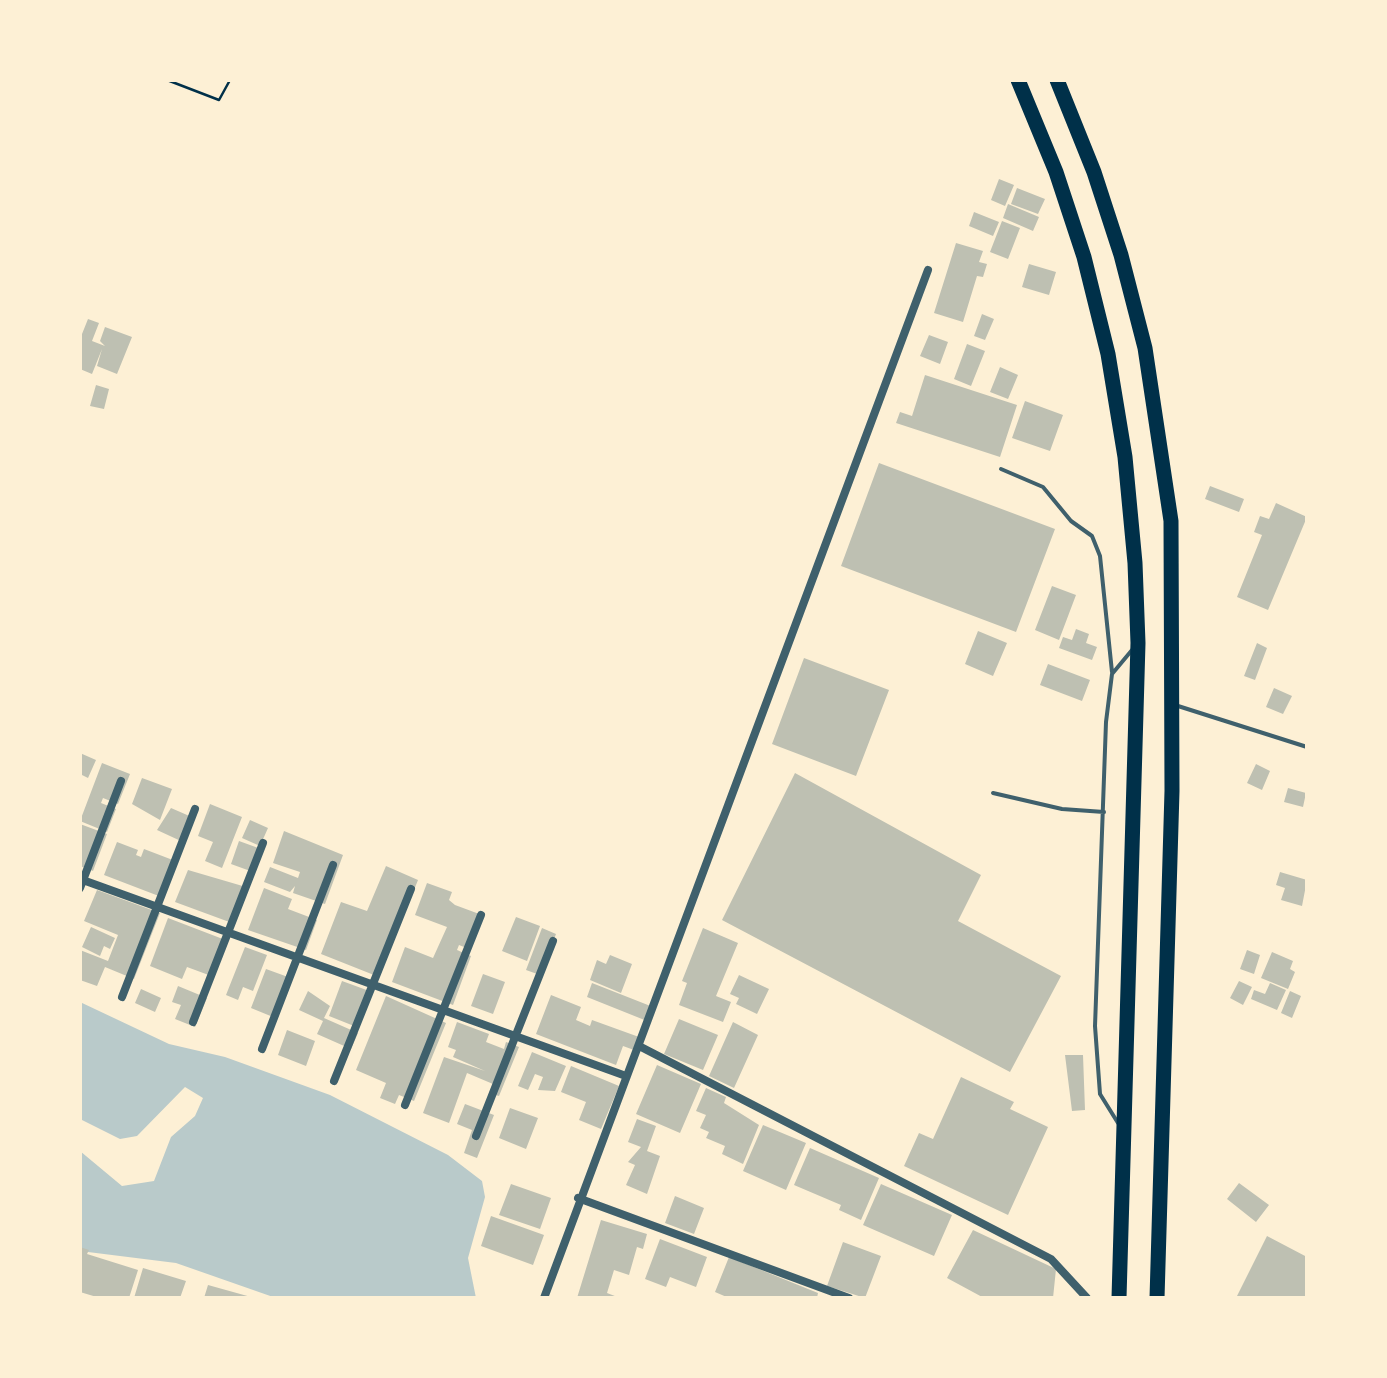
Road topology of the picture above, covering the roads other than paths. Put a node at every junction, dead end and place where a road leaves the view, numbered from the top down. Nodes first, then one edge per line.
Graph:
1 (1018, 80) edge
2 (1056, 80) edge
3 (928, 270) dead end
4 (1000, 468) dead end
5 (1138, 643) junction
6 (1112, 674) junction
7 (1173, 704) junction
8 (1307, 747) edge
9 (121, 781) dead end
10 (993, 793) dead end
11 (195, 809) dead end
12 (1104, 812) junction
13 (263, 843) dead end
14 (333, 865) dead end
15 (81, 882) edge
16 (411, 889) dead end
17 (156, 907) junction
18 (481, 914) dead end
19 (228, 933) junction
20 (553, 941) dead end
21 (298, 958) junction
22 (372, 985) junction
23 (122, 997) dead end
24 (442, 1010) junction
25 (193, 1022) dead end
26 (516, 1038) junction
27 (641, 1047) junction
28 (262, 1049) dead end
29 (626, 1076) junction
30 (334, 1080) dead end
31 (405, 1104) dead end
32 (1124, 1132) junction
33 (476, 1136) dead end
34 (578, 1198) junction
35 (544, 1298) edge
36 (849, 1298) edge
37 (1087, 1298) edge
38 (1119, 1298) edge
39 (1157, 1298) edge

1 - 5 highway
2 - 7 highway
3 - 27 street
4 - 6 lane
5 - 6 lane
5 - 32 highway
6 - 12 lane
7 - 8 lane
7 - 39 highway
9 - 15 street
10 - 12 lane
11 - 17 street
12 - 32 lane
13 - 19 street
14 - 21 street
15 - 17 street
16 - 22 street
17 - 19 street
17 - 23 street
18 - 24 street
19 - 21 street
19 - 25 street
20 - 26 street
21 - 22 street
21 - 28 street
22 - 24 street
22 - 30 street
24 - 26 street
24 - 31 street
26 - 29 street
26 - 33 street
27 - 29 street
27 - 37 street
29 - 34 street
32 - 38 highway
34 - 35 street
34 - 36 street

